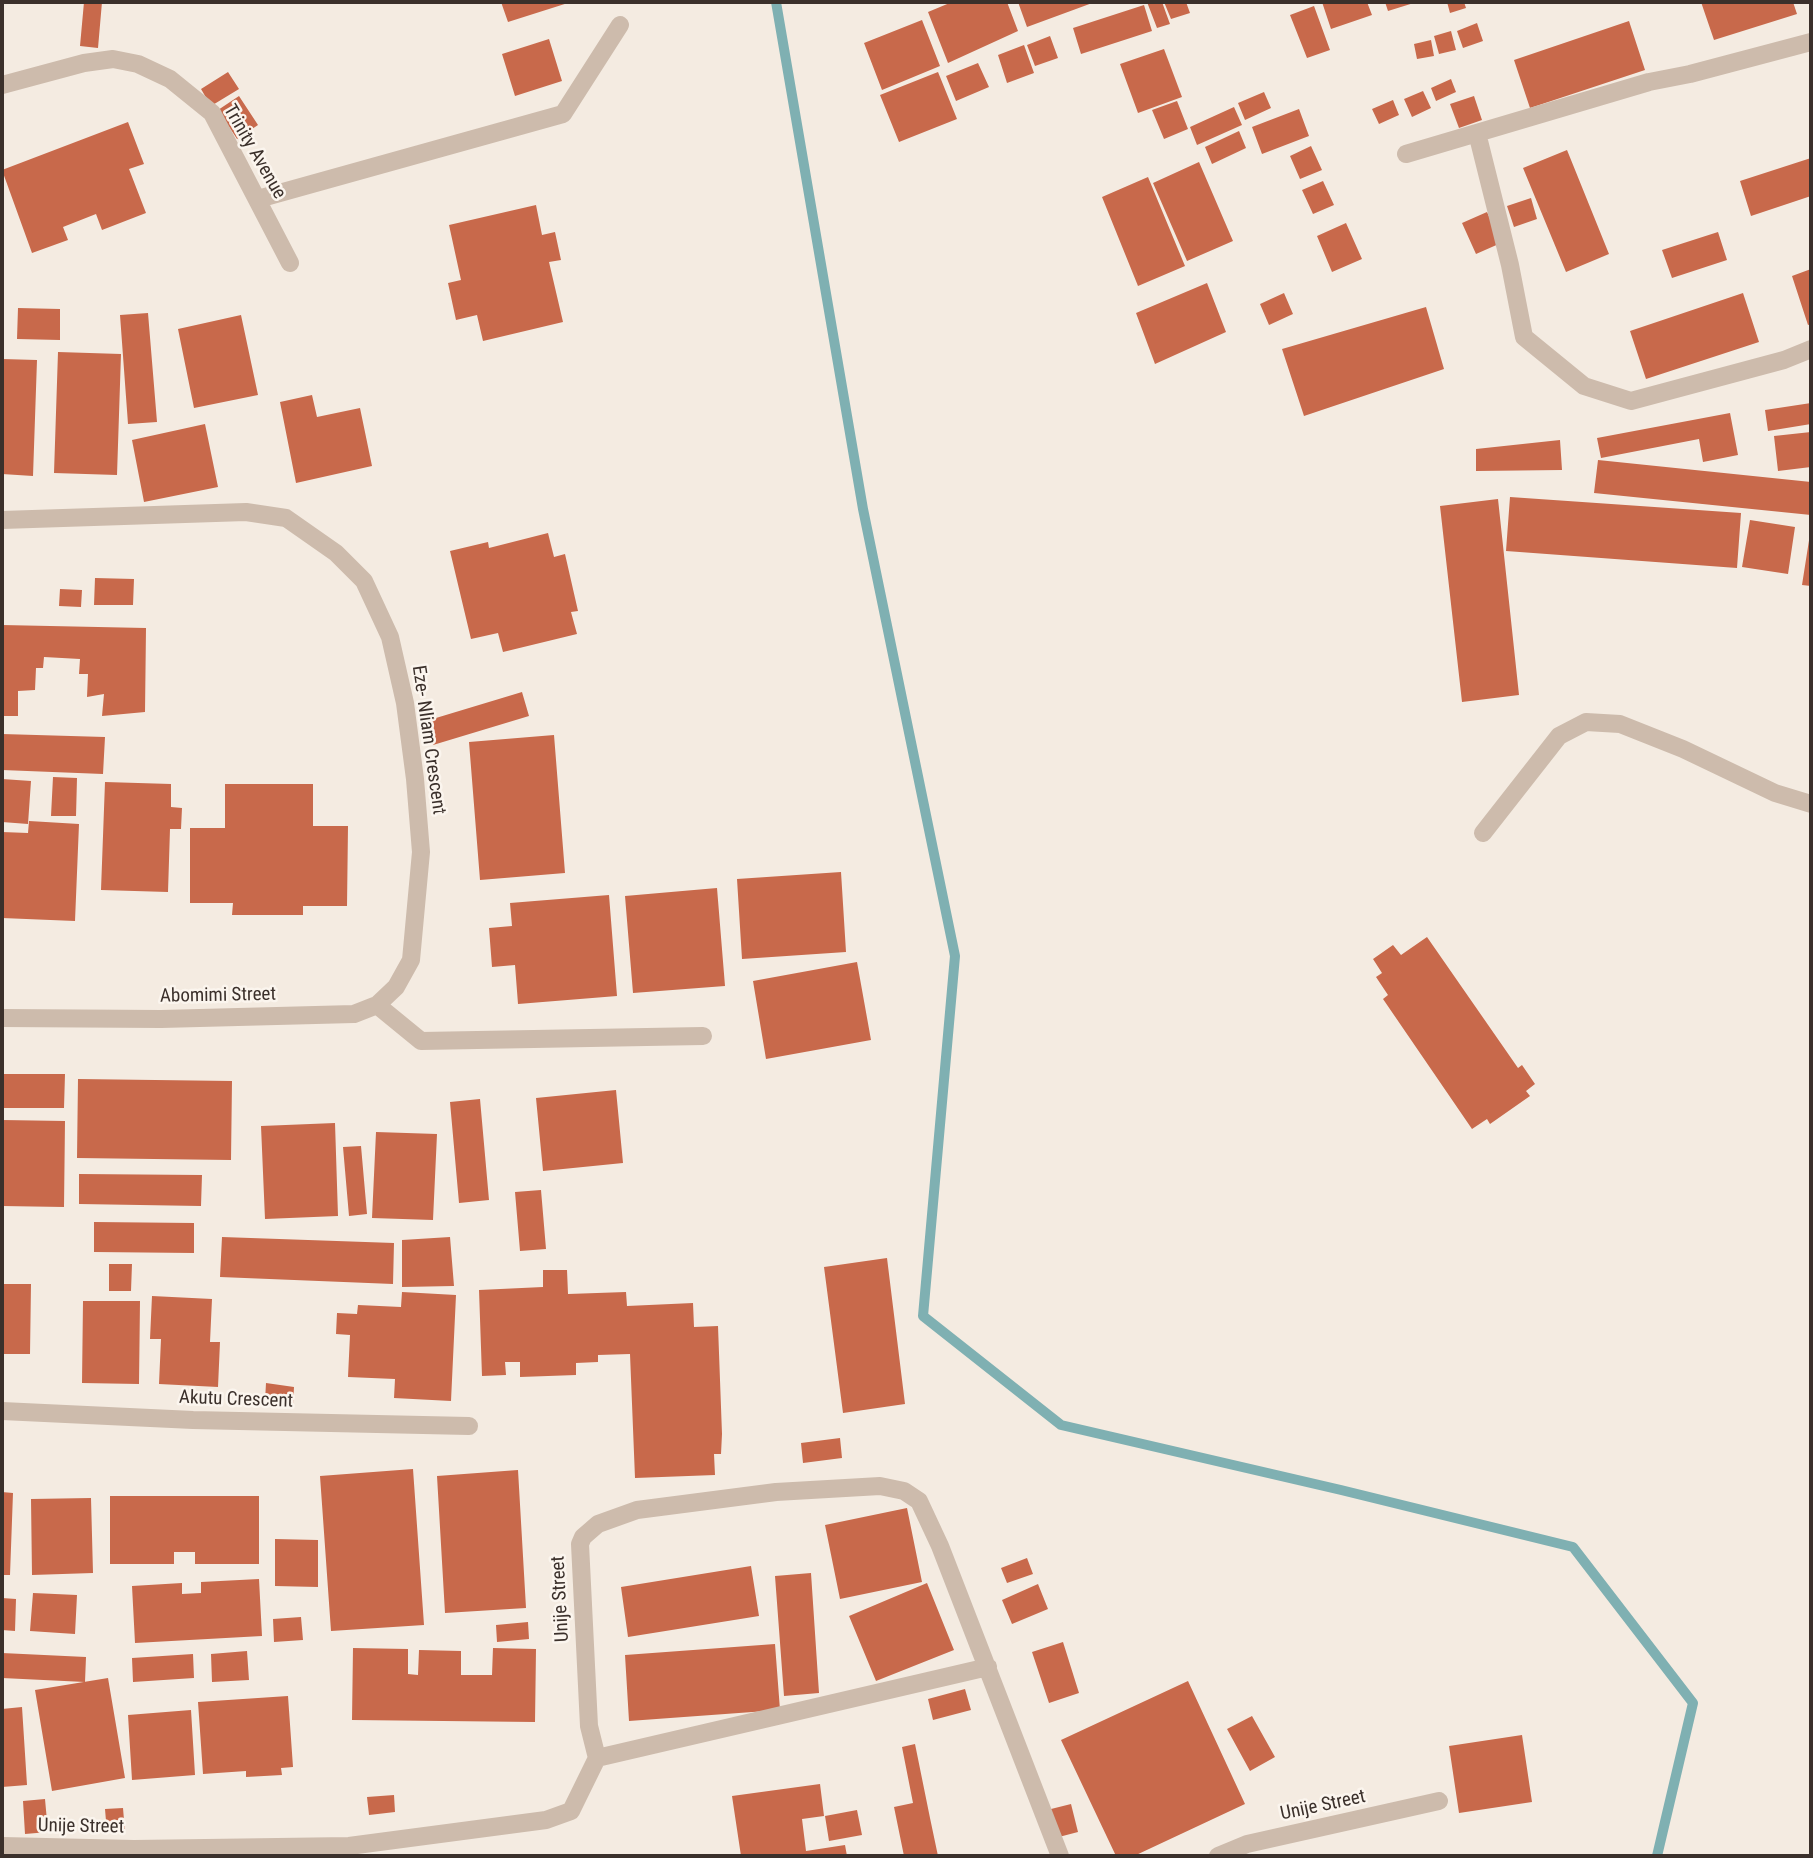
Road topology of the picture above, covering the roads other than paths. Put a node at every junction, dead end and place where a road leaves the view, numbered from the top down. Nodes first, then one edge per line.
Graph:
1 (620, 25) dead end
2 (1811, 42) edge
3 (2, 85) edge
4 (1478, 133) junction
5 (1406, 154) dead end
6 (258, 199) junction
7 (290, 263) dead end
8 (1811, 349) edge
9 (2, 520) edge
10 (1811, 804) edge
11 (1483, 833) dead end
12 (377, 1005) junction
13 (2, 1018) edge
14 (703, 1036) dead end
15 (2, 1411) edge
16 (469, 1426) dead end
17 (988, 1667) junction
18 (597, 1758) junction
19 (1439, 1801) dead end
20 (2, 1846) edge
21 (1060, 1856) edge
22 (1218, 1856) edge

1 - 6 street
2 - 4 street
3 - 6 street, Trinity Avenue
4 - 5 street
4 - 8 street
6 - 7 street, Trinity Avenue
9 - 12 street, Eze- Nliam Crescent
10 - 11 street
12 - 13 street, Abomimi Street
12 - 14 street
15 - 16 street, Akutu Crescent
17 - 18 street
17 - 18 street, Unije Street
17 - 21 street, Unije Street
18 - 20 street, Unije Street
19 - 22 street, Unije Street

